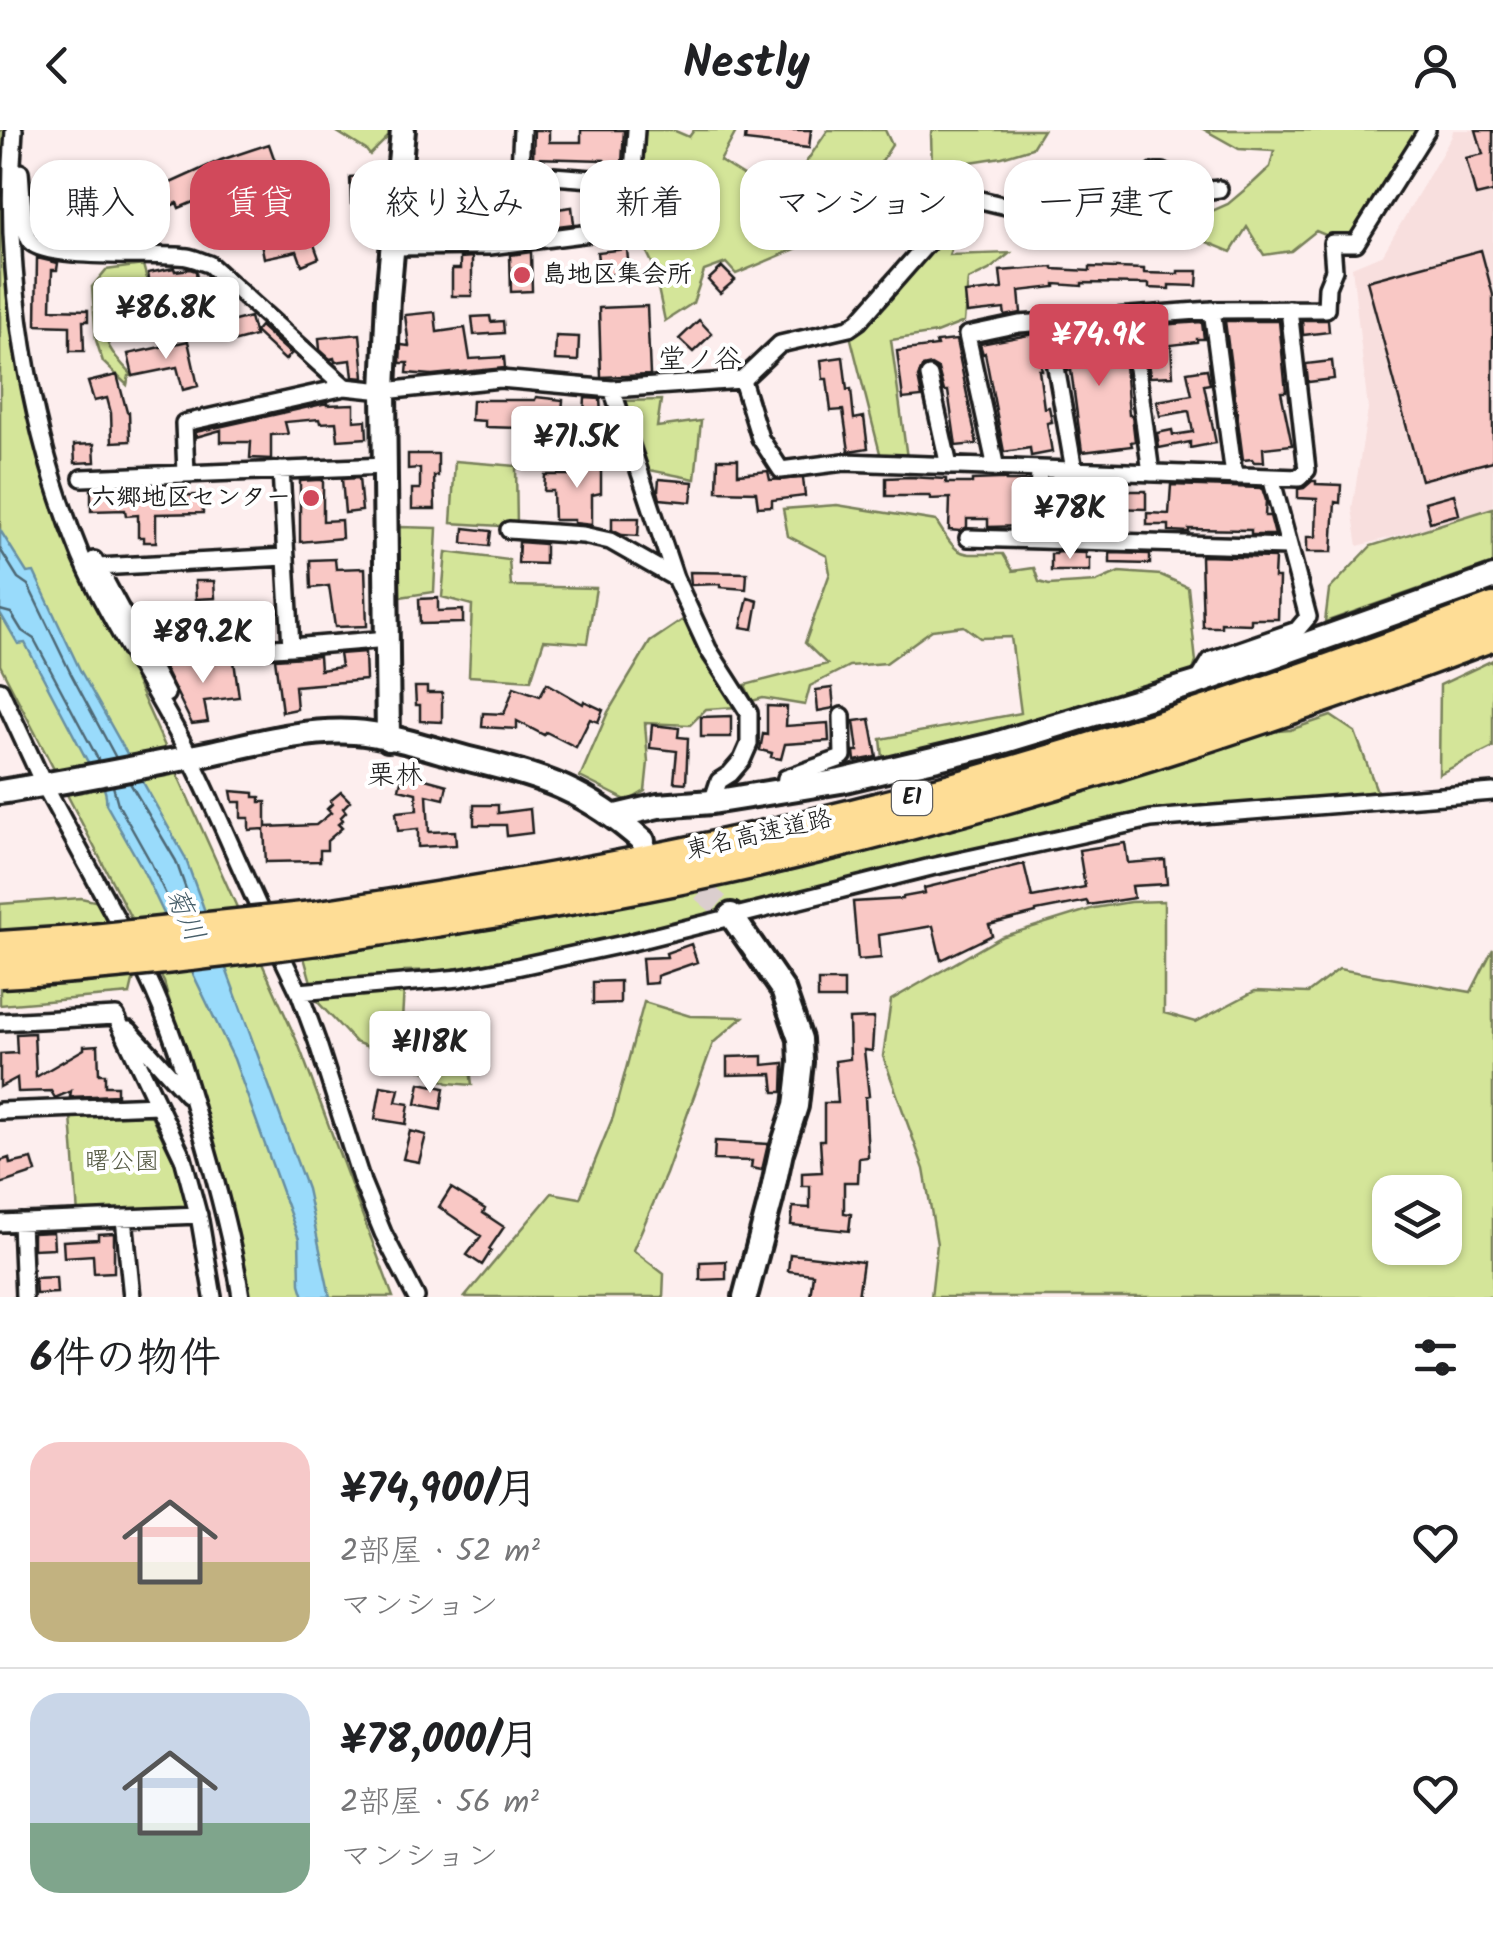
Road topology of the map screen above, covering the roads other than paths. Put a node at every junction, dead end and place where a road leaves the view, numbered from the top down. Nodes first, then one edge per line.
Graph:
1 (404, 130) edge
2 (522, 130) edge
3 (636, 130) edge
4 (1427, 130) edge
5 (14, 134) edge
6 (401, 160) edge
7 (634, 160) edge
8 (580, 178) edge
9 (1219, 189) dead end
10 (393, 250) edge
11 (1289, 309) junction
12 (1212, 310) junction
13 (1130, 316) junction
14 (1048, 322) junction
15 (929, 376) dead end
16 (742, 380) junction
17 (345, 386) junction
18 (612, 388) junction
19 (384, 391) junction
20 (44, 442) junction
21 (386, 466) junction
22 (949, 466) junction
23 (996, 468) junction
24 (1039, 469) junction
25 (281, 470) junction
26 (1074, 470) junction
27 (1152, 473) junction
28 (186, 474) junction
29 (1234, 476) junction
30 (1271, 477) junction
31 (82, 478) dead end
32 (509, 530) dead end
33 (968, 538) dead end
34 (1037, 540) junction
35 (1289, 547) junction
36 (286, 557) junction
37 (98, 568) junction
38 (675, 578) junction
39 (1493, 578) edge
40 (1493, 608) edge
41 (1493, 636) edge
42 (388, 638) junction
43 (291, 647) junction
44 (145, 656) junction
45 (1197, 683) junction
46 (0, 690) edge
47 (842, 716) dead end
48 (388, 739) junction
49 (191, 756) junction
50 (47, 784) junction
51 (0, 792) edge
52 (784, 792) junction
53 (1493, 792) edge
54 (712, 802) junction
55 (616, 816) junction
56 (643, 841) dead end
57 (731, 916) junction
58 (316, 928) junction
59 (0, 946) edge
60 (0, 972) edge
61 (299, 992) junction
62 (116, 1016) junction
63 (0, 1022) edge
64 (193, 1101) junction
65 (158, 1106) junction
66 (0, 1111) edge
67 (199, 1215) junction
68 (124, 1218) junction
69 (21, 1222) junction
70 (0, 1223) edge
71 (24, 1297) edge
72 (132, 1297) edge
73 (213, 1297) edge
74 (241, 1297) edge
75 (416, 1297) edge
76 (745, 1297) edge

1 - 6 street
2 - 8 street
3 - 7 street
4 - 11 street
5 - 17 street
5 - 20 street
9 - 16 street
10 - 19 street
11 - 12 street
11 - 30 street
12 - 13 street
12 - 29 street
13 - 14 street
13 - 27 street
14 - 23 street
14 - 26 street
15 - 22 street
16 - 18 street
16 - 22 street
17 - 19 street
17 - 28 street
18 - 19 street
18 - 38 street
19 - 21 street
20 - 37 street
20 - 49 street
21 - 25 street
21 - 42 street
22 - 23 street
23 - 24 street
24 - 26 street
24 - 34 street
25 - 28 street
25 - 36 street
26 - 27 street
27 - 29 street
28 - 31 street
29 - 30 street
30 - 35 street
32 - 38 street
33 - 34 street
34 - 35 street
35 - 45 street
36 - 37 street
36 - 43 street
37 - 44 street
38 - 54 street
39 - 45 street
40 - 58 highway, 東名高速道路 / E1
41 - 58 highway, 東名高速道路 / E1
42 - 43 street
42 - 48 street
43 - 44 street
44 - 49 street
45 - 52 street
46 - 50 street
47 - 52 street
48 - 49 street
48 - 55 street
49 - 50 street
49 - 61 street
50 - 51 street
50 - 64 street
52 - 54 street
53 - 57 street
54 - 55 street
55 - 56 street
57 - 61 street
57 - 76 street
58 - 59 highway, 東名高速道路 / E1, bridge
58 - 60 highway, 東名高速道路 / E1, bridge
61 - 75 street
62 - 63 street
62 - 64 street
62 - 65 street
64 - 74 street
65 - 66 street
65 - 67 street
67 - 68 street
67 - 73 street
68 - 69 street
68 - 72 street
69 - 70 street
69 - 71 street

